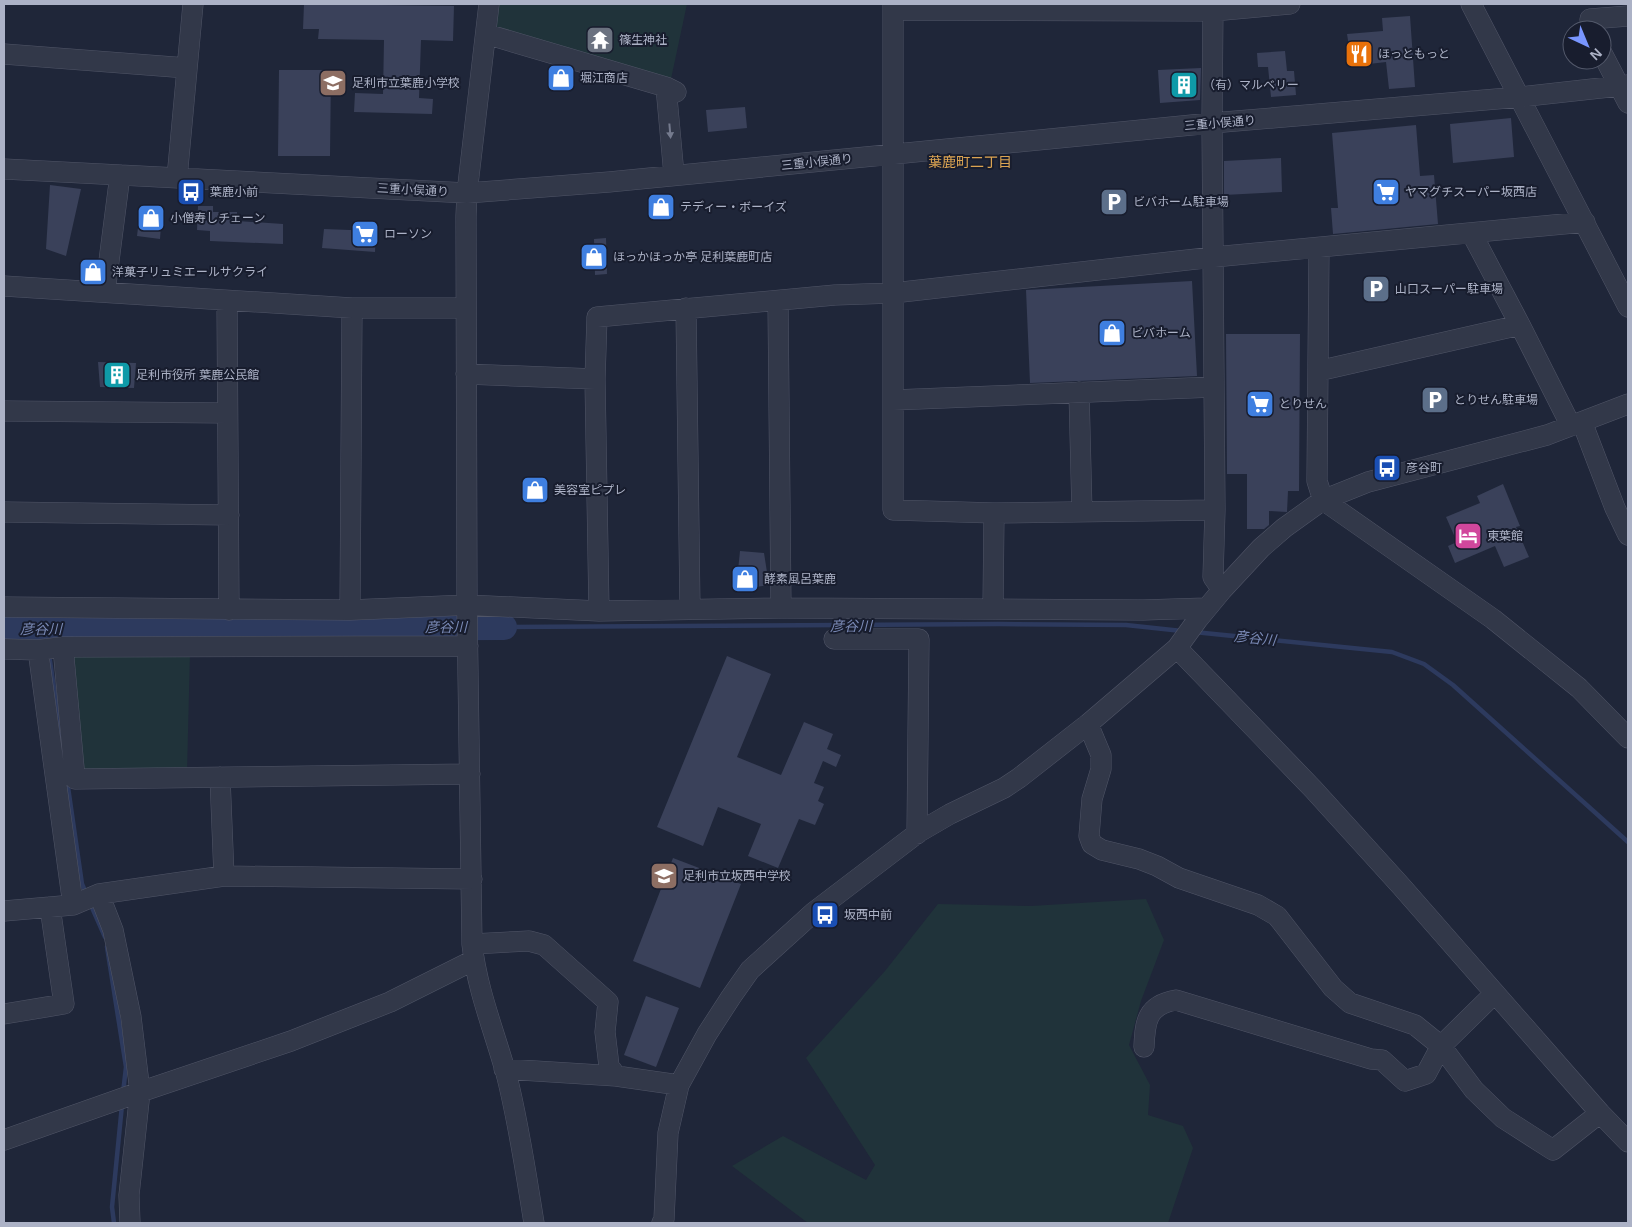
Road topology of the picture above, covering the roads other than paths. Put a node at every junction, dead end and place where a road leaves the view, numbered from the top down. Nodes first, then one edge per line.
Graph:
1 (193, 4) edge
2 (489, 4) edge
3 (1290, 4) edge
4 (1472, 4) edge
5 (894, 7) edge
6 (1213, 8) edge
7 (1628, 16) edge
8 (1590, 20) edge
9 (486, 34) junction
10 (4, 54) edge
11 (187, 68) junction
12 (1612, 70) edge
13 (1625, 91) edge
14 (1520, 97) junction
15 (1212, 123) junction
16 (892, 154) junction
17 (4, 169) edge
18 (120, 175) junction
19 (674, 175) junction
20 (177, 178) junction
21 (467, 193) junction
22 (1585, 222) junction
23 (1472, 234) junction
24 (1319, 248) junction
25 (1214, 257) junction
26 (4, 286) edge
27 (105, 292) junction
28 (893, 293) junction
29 (227, 301) junction
30 (778, 301) junction
31 (1628, 307) edge
32 (352, 308) junction
33 (465, 308) junction
34 (686, 308) junction
35 (1520, 325) junction
36 (1318, 371) junction
37 (466, 374) junction
38 (595, 380) junction
39 (1214, 387) junction
40 (1079, 392) junction
41 (893, 400) junction
42 (1628, 404) edge
43 (4, 411) edge
44 (227, 413) junction
45 (1576, 424) junction
46 (1323, 500) junction
47 (1215, 510) junction
48 (4, 512) edge
49 (1082, 512) junction
50 (994, 513) junction
51 (229, 515) junction
52 (1628, 535) edge
53 (1222, 590) junction
54 (4, 607) edge
55 (781, 608) junction
56 (992, 608) junction
57 (467, 609) junction
58 (690, 609) junction
59 (229, 610) junction
60 (350, 610) junction
61 (599, 611) junction
62 (1202, 614) junction
63 (834, 639) dead end
64 (468, 641) junction
65 (1180, 645) junction
66 (62, 647) junction
67 (4, 649) edge
68 (38, 650) junction
69 (1088, 724) junction
70 (1628, 738) edge
71 (470, 774) junction
72 (220, 777) junction
73 (917, 834) junction
74 (224, 876) junction
75 (472, 879) junction
76 (99, 894) junction
77 (73, 905) junction
78 (50, 907) junction
79 (4, 911) edge
80 (473, 952) junction
81 (1494, 994) junction
82 (4, 1014) edge
83 (1441, 1046) junction
84 (1144, 1047) dead end
85 (504, 1068) junction
86 (616, 1076) junction
87 (679, 1085) junction
88 (140, 1092) junction
89 (1600, 1113) junction
90 (4, 1140) edge
91 (1628, 1142) edge
92 (667, 1222) edge
93 (130, 1223) edge
94 (534, 1223) edge

1 - 11 street
2 - 9 street
3 - 6 street
4 - 14 street
5 - 6 street
5 - 16 street
6 - 15 street
7 - 8 street
9 -> 19 street
9 - 21 street
10 - 11 street
11 - 20 street
12 - 13 street
13 - 14 street, 三重小俣通り
14 - 15 street, 三重小俣通り
14 - 22 street
15 - 16 street, 三重小俣通り
15 - 25 street
16 - 19 street, 三重小俣通り
16 - 28 street
17 - 18 street, 三重小俣通り
18 - 20 street, 三重小俣通り
18 - 27 street
19 - 21 street, 三重小俣通り
20 - 21 street, 三重小俣通り
21 - 33 street
22 - 23 street
22 - 31 street
23 - 24 street
23 - 35 street
24 - 25 street
24 - 36 street
25 - 28 street
25 - 39 street
26 - 27 street
27 - 29 street
28 - 30 street
28 - 41 street
29 - 32 street
29 - 44 street
30 - 34 street
30 - 55 street
32 - 33 street
32 - 60 street
33 - 37 street
34 - 38 street
34 - 58 street
35 - 36 street
35 - 45 street
36 - 46 street
37 - 38 street
37 - 57 street
38 - 61 street
39 - 40 street
39 - 47 street
40 - 41 street
40 - 49 street
41 - 50 street
42 - 45 street
43 - 44 street
44 - 51 street
45 - 46 street
45 - 52 street
46 - 53 street
46 - 70 street
47 - 49 street
47 - 53 street
48 - 51 street
49 - 50 street
50 - 56 street
51 - 59 street
53 - 62 street
54 - 59 street
55 - 56 street
55 - 58 street
56 - 62 street
57 - 60 street
57 - 61 street
57 - 64 street
58 - 61 street
59 - 60 street
62 - 65 street
63 - 73 street
64 - 66 street
64 - 71 street
65 - 69 street
65 - 81 street
66 - 68 street
66 - 72 street
67 - 68 street
68 - 77 street
69 - 73 street
69 - 83 street
71 - 72 street
71 - 75 street
72 - 74 street
73 - 87 street
74 - 75 street
74 - 76 street
75 - 80 street
76 - 77 street
76 - 88 street
77 - 78 street
78 - 79 street
78 - 82 street
80 - 85 street
80 - 86 street
80 - 88 street
81 - 83 street
81 - 89 street
83 - 84 street
83 - 89 street
85 - 86 street
85 - 94 street
86 - 87 street
87 - 92 street
88 - 90 street
88 - 93 street
89 - 91 street

